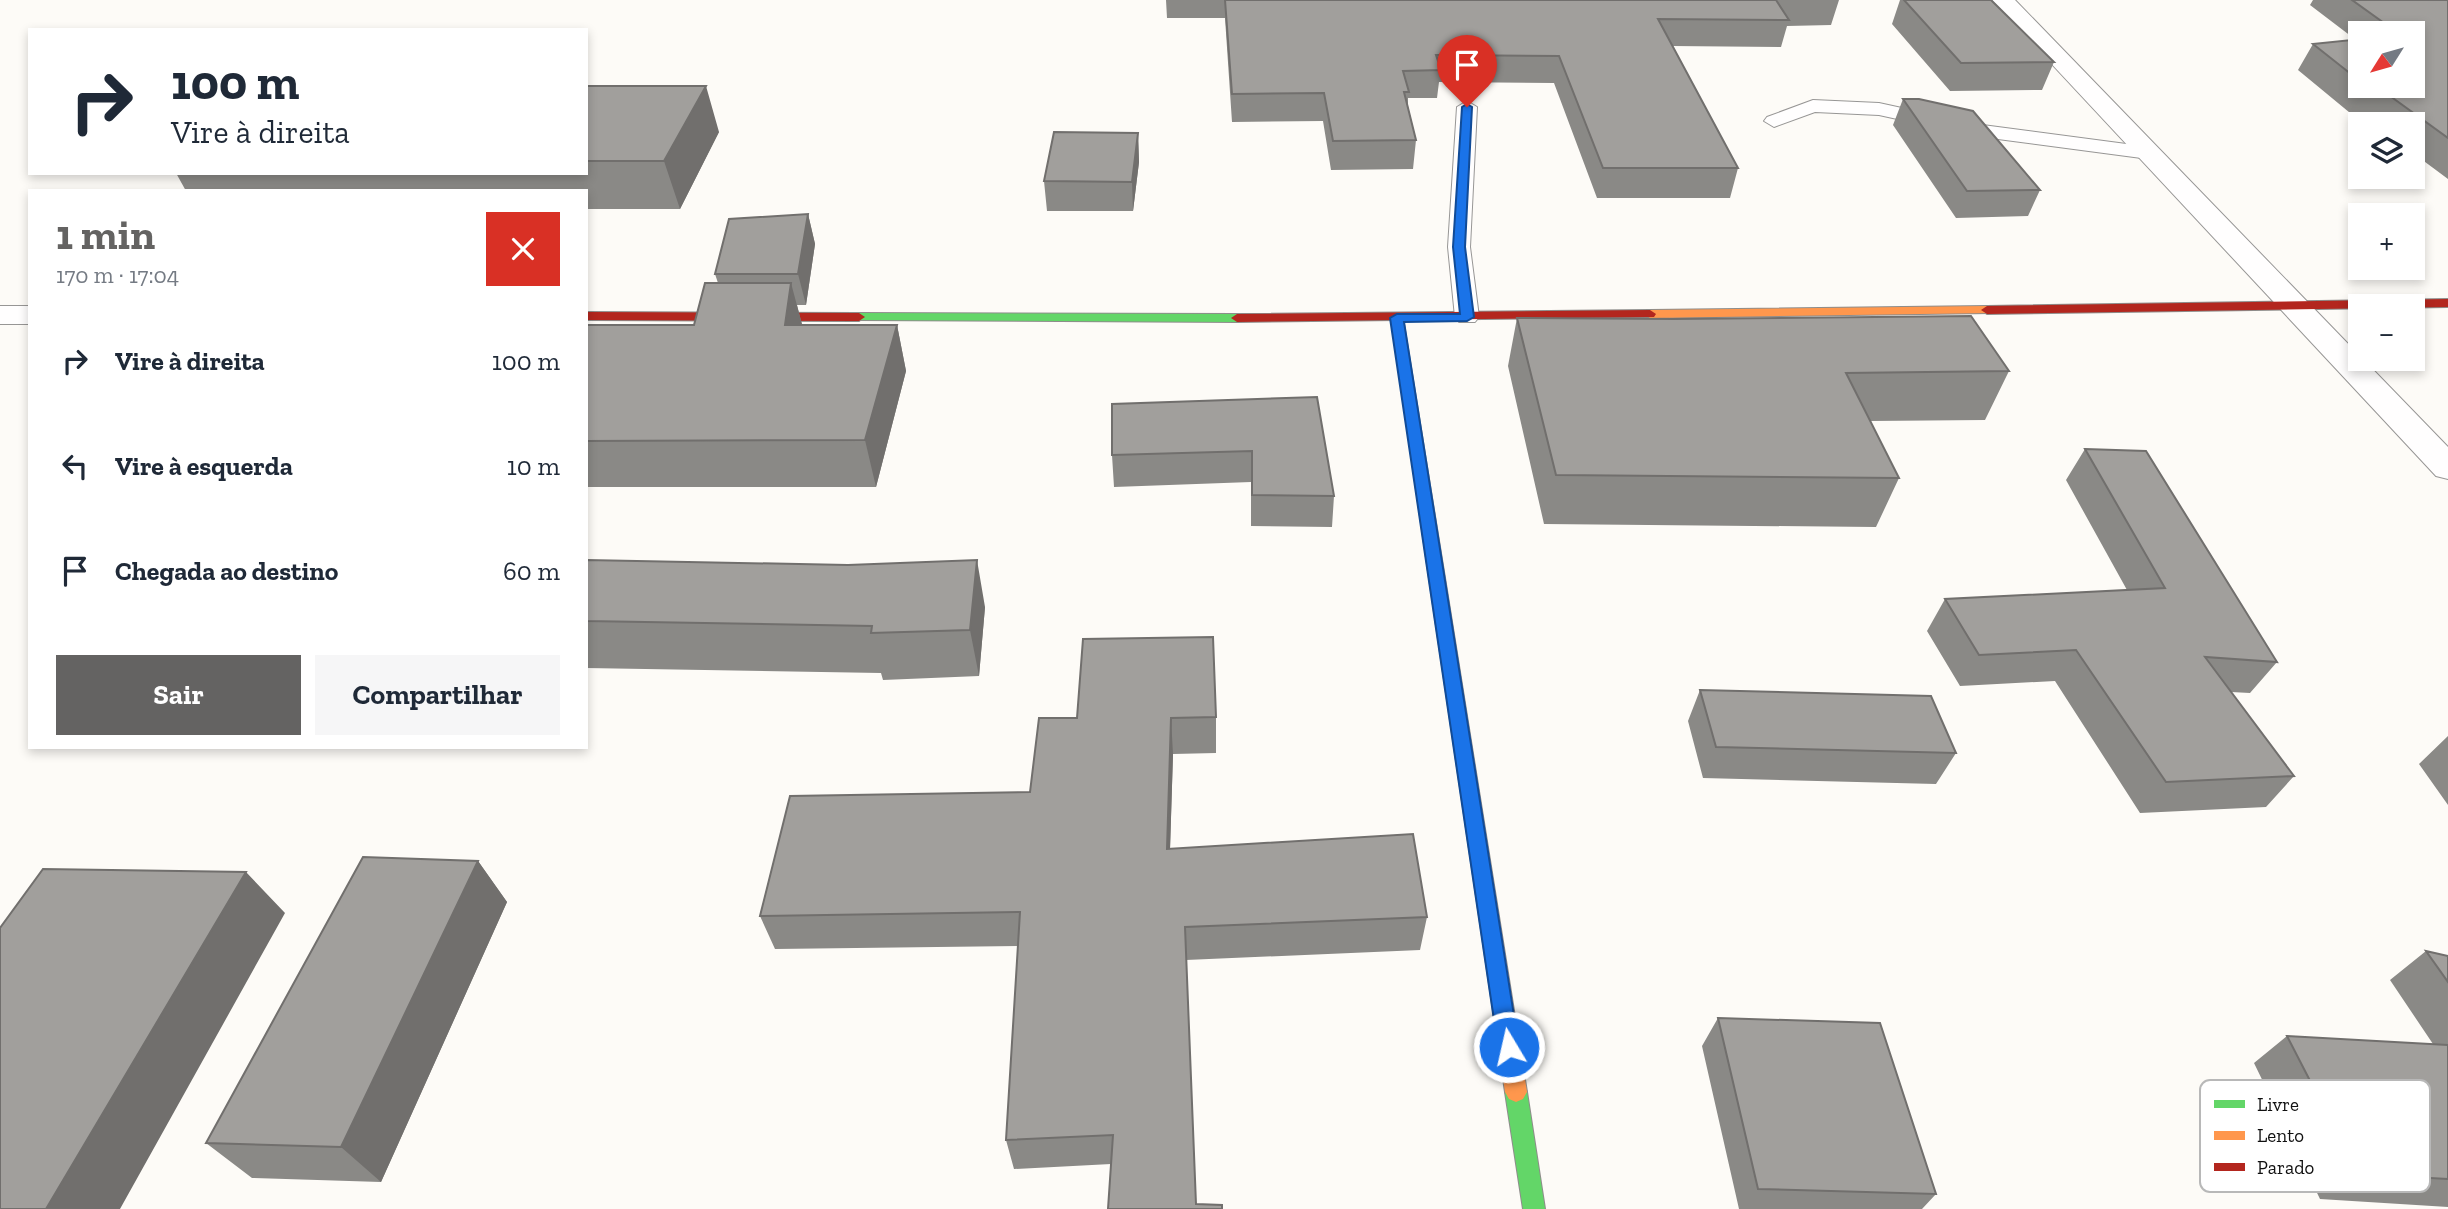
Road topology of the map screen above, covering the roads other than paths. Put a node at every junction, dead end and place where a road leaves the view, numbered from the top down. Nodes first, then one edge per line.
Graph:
1 (2003, 0) edge
2 (1467, 107) dead end
3 (1774, 121) dead end
4 (2149, 153) junction
5 (2448, 303) edge
6 (2293, 304) junction
7 (0, 314) edge
8 (28, 315) edge
9 (588, 316) edge
10 (1467, 317) junction
11 (1397, 318) junction
12 (2448, 468) edge
13 (1534, 1209) edge

1 - 4 street
2 - 10 lane
3 - 4 lane
4 - 6 street
5 - 6 street
6 - 10 street
6 - 12 street
7 - 8 street
9 - 11 street
10 - 11 street
11 - 13 street

